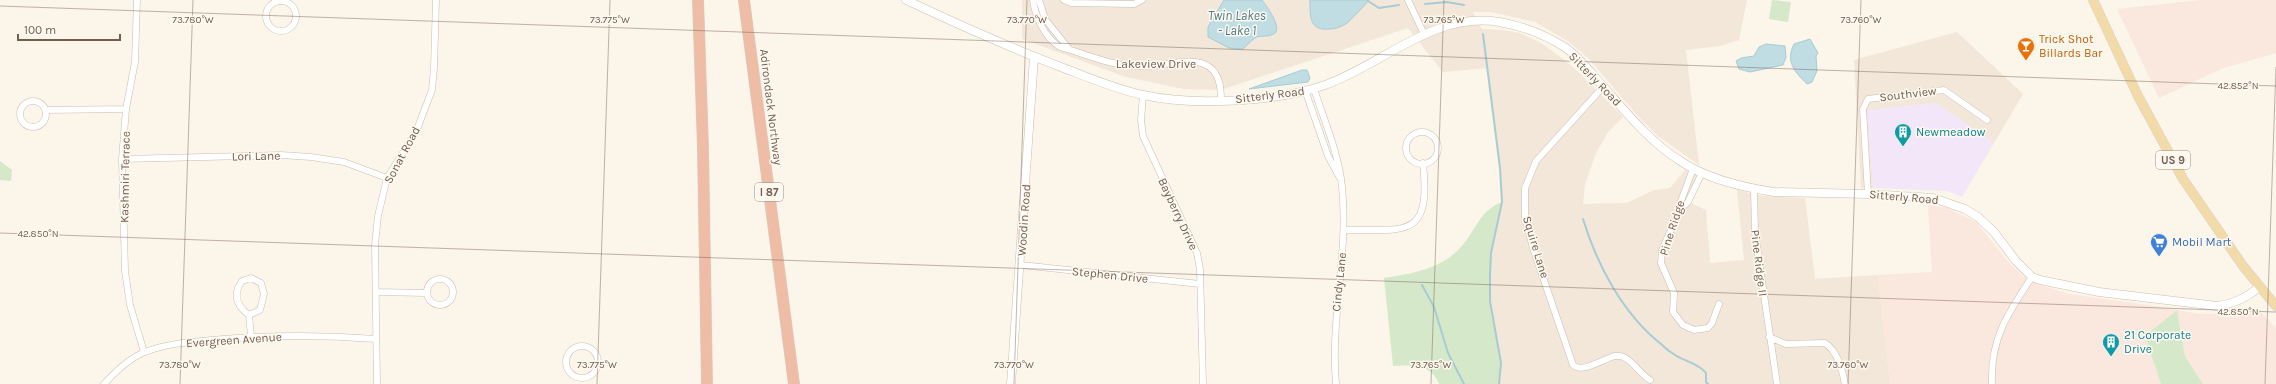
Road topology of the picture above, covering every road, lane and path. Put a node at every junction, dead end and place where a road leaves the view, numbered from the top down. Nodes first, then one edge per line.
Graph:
1 (137, 0) edge
2 (436, 0) edge
3 (698, 0) edge
4 (744, 0) edge
5 (906, 0) edge
6 (1033, 0) edge
7 (1039, 0) edge
8 (1064, 0) edge
9 (1142, 0) edge
10 (1408, 0) edge
11 (2093, 0) edge
12 (291, 2) edge
13 (1424, 34) junction
14 (1069, 49) junction
15 (1034, 57) junction
16 (1603, 87) junction
17 (1314, 89) junction
18 (1304, 90) junction
19 (1143, 95) junction
20 (1221, 100) junction
21 (126, 109) junction
22 (46, 110) junction
23 (1987, 120) dead end
24 (122, 159) junction
25 (1424, 163) junction
26 (1693, 169) junction
27 (1702, 173) junction
28 (387, 178) junction
29 (1341, 179) junction
30 (1754, 189) junction
31 (1868, 194) junction
32 (1680, 210) junction
33 (1344, 230) junction
34 (1021, 265) junction
35 (2032, 277) junction
36 (1200, 284) junction
37 (2260, 286) junction
38 (376, 292) junction
39 (427, 293) junction
40 (1719, 304) dead end
41 (2276, 306) edge
42 (250, 316) junction
43 (251, 336) junction
44 (1769, 337) junction
45 (376, 339) junction
46 (144, 352) junction
47 (1650, 380) dead end
48 (579, 381) edge
49 (104, 384) edge
50 (377, 384) edge
51 (707, 384) edge
52 (794, 384) edge
53 (1011, 384) edge
54 (1203, 384) edge
55 (1336, 384) edge
56 (1776, 384) edge
57 (1844, 384) edge
58 (1992, 384) edge

1 - 21 street, Kashmiri Terrace
2 - 28 street, Sonat Road
3 - 51 highway
4 - 52 highway, Adirondack Northway / I 87
5 - 15 street, Sitterly Road
6 - 14 street, Lakeview Drive
7 - 14 street
8 - 9 street
10 - 13 street
11 - 37 main road, US 9
12 - 12 street
13 - 16 street, Sitterly Road
13 - 17 street, Sitterly Road
14 - 20 street, Lakeview Drive
15 - 19 street, Sitterly Road
15 - 34 street, Woodin Road
16 - 26 street, Sitterly Road
16 - 47 street, Squire Lane
17 - 18 street, Sitterly Road
17 - 29 street, Cindy Lane
18 - 20 street, Sitterly Road
18 - 29 street, Cindy Lane
19 - 20 street, Sitterly Road
19 - 36 street, Bayberry Drive
21 - 22 street
21 - 24 street, Kashmiri Terrace
22 - 22 street
23 - 31 street, Southview
24 - 28 street, Lori Lane
24 - 46 street, Kashmiri Terrace
25 - 25 street
25 - 33 street
26 - 27 street, Sitterly Road
26 - 32 street, Pine Ridge
27 - 30 street, Sitterly Road
27 - 32 street
28 - 38 street, Sonat Road
29 - 33 street, Cindy Lane
30 - 31 street, Sitterly Road
30 - 44 street, Pine Ridge II
31 - 35 street, Sitterly Road
32 - 40 street, Pine Ridge
33 - 55 street, Cindy Lane
34 - 36 street, Stephen Drive
34 - 53 street, Woodin Road
35 - 37 street
35 - 58 street
36 - 54 street, Bayberry Drive
37 - 41 main road, US 9
38 - 39 street
38 - 45 street, Sonat Road
39 - 39 street
42 - 42 street
42 - 43 street
43 - 45 street, Evergreen Avenue
43 - 46 street, Evergreen Avenue
44 - 56 street, Pine Ridge II
44 - 57 street
45 - 50 street, Sonat Road
46 - 49 street, Evergreen Avenue
48 - 48 street

